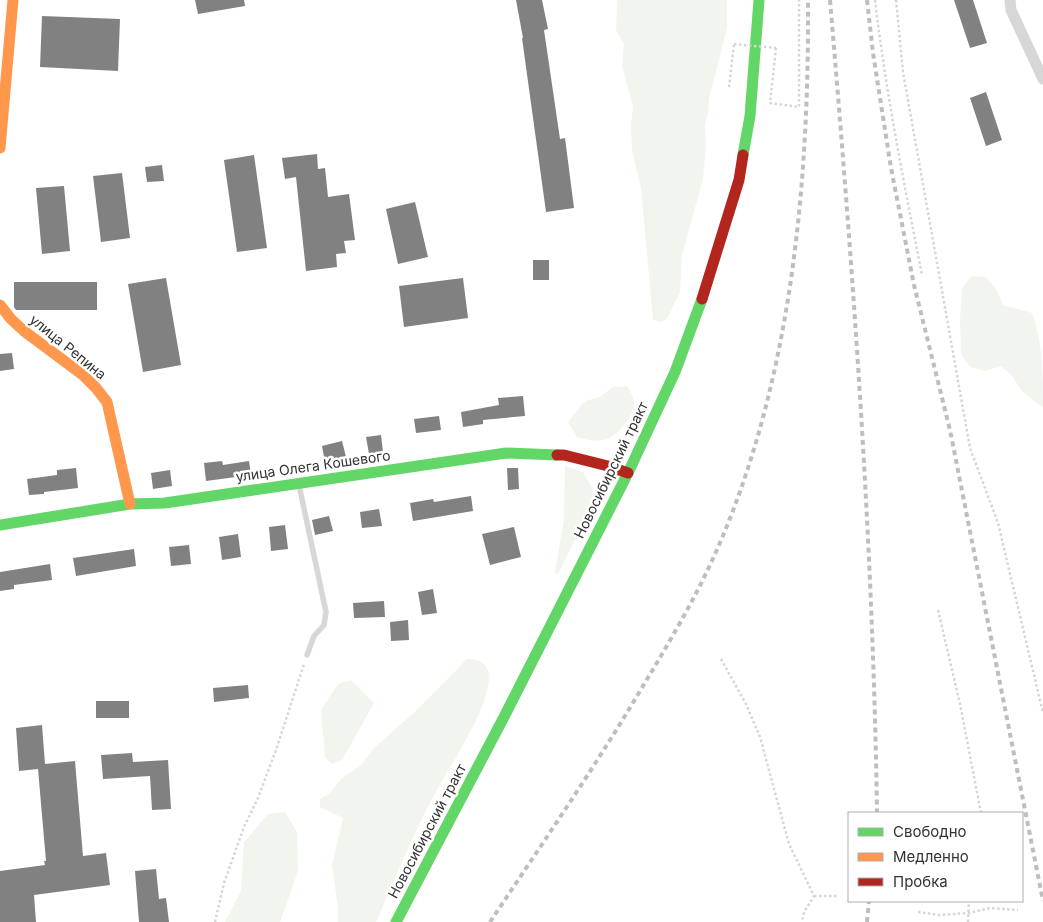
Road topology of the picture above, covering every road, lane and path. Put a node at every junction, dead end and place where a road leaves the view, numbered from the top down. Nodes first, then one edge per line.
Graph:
1 (13, 0) edge
2 (759, 0) edge
3 (799, 0) edge
4 (875, 0) edge
5 (896, 0) edge
6 (1010, 0) edge
7 (1043, 79) edge
8 (729, 87) dead end
9 (0, 148) edge
10 (922, 275) dead end
11 (0, 305) edge
12 (628, 473) junction
13 (299, 483) junction
14 (130, 504) junction
15 (0, 525) edge
16 (938, 610) dead end
17 (307, 655) joint
18 (721, 659) dead end
19 (1043, 712) edge
20 (981, 812) edge
21 (814, 896) junction
22 (838, 896) dead end
23 (969, 902) edge
24 (1018, 910) dead end
25 (918, 912) dead end
26 (969, 913) junction
27 (215, 922) edge
28 (396, 922) edge
29 (802, 922) edge
30 (968, 922) edge

1 - 9 street
2 - 12 street, Новосибирский тракт
3 - 8 path, bridge
4 - 10 path
5 - 19 path
6 - 7 street
11 - 14 street, улица Репина
12 - 13 street, улица Олега Кошевого
12 - 28 street, Новосибирский тракт
13 - 14 street, улица Олега Кошевого
13 - 17 lane
14 - 15 street, улица Олега Кошевого
16 - 20 path
17 - 27 path
18 - 21 path
21 - 22 path
21 - 29 path
23 - 26 path
24 - 26 path
25 - 26 path
26 - 30 path

